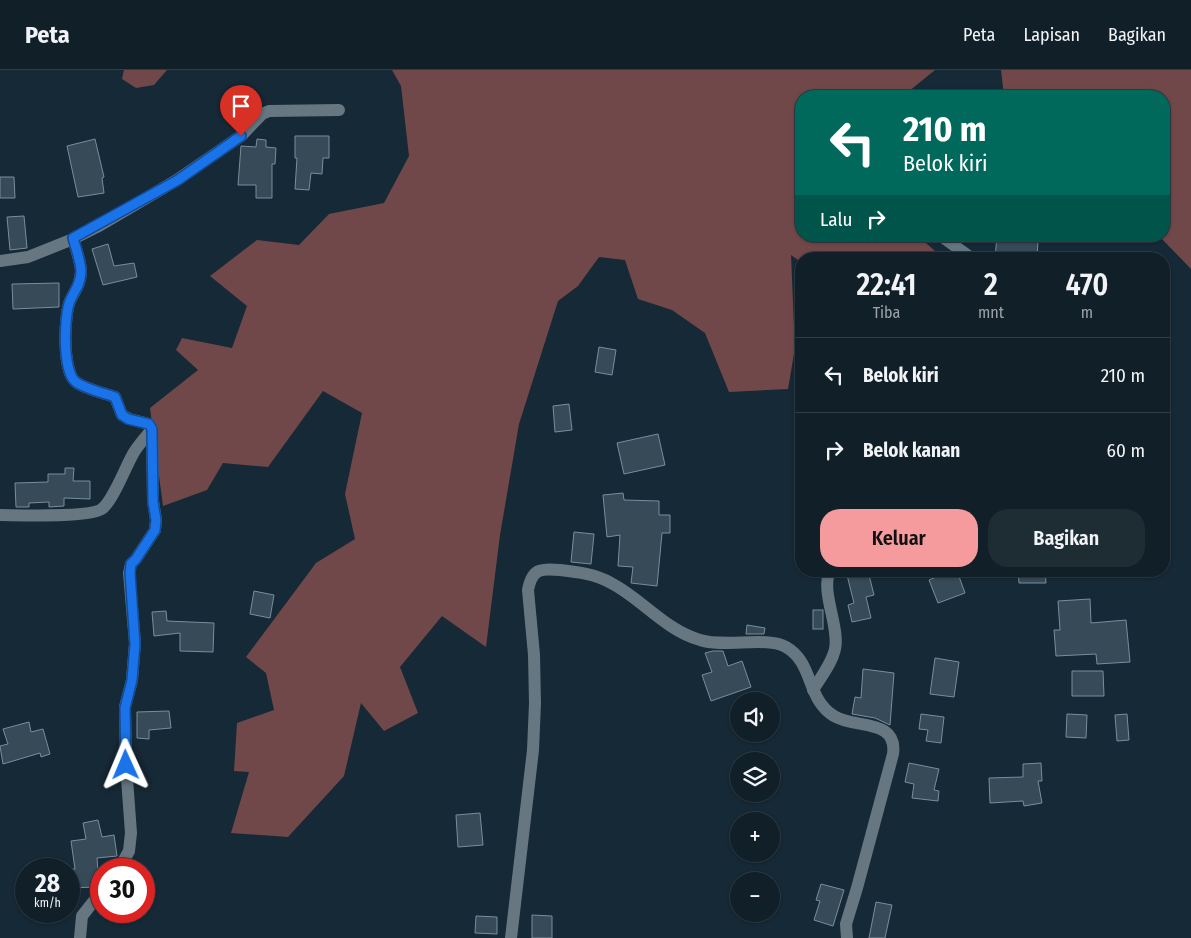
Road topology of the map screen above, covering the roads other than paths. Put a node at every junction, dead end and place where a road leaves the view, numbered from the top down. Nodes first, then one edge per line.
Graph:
1 (339, 110) dead end
2 (73, 238) junction
3 (949, 242) edge
4 (963, 252) edge
5 (0, 261) edge
6 (152, 429) junction
7 (0, 515) edge
8 (829, 577) edge
9 (813, 690) junction
10 (125, 858) edge
11 (90, 906) edge
12 (80, 938) edge
13 (511, 938) edge
14 (847, 938) edge

1 - 2 street
2 - 5 street
2 - 6 street
3 - 4 street
6 - 7 street
6 - 10 street
8 - 9 street
9 - 13 street
9 - 14 street
11 - 12 street

